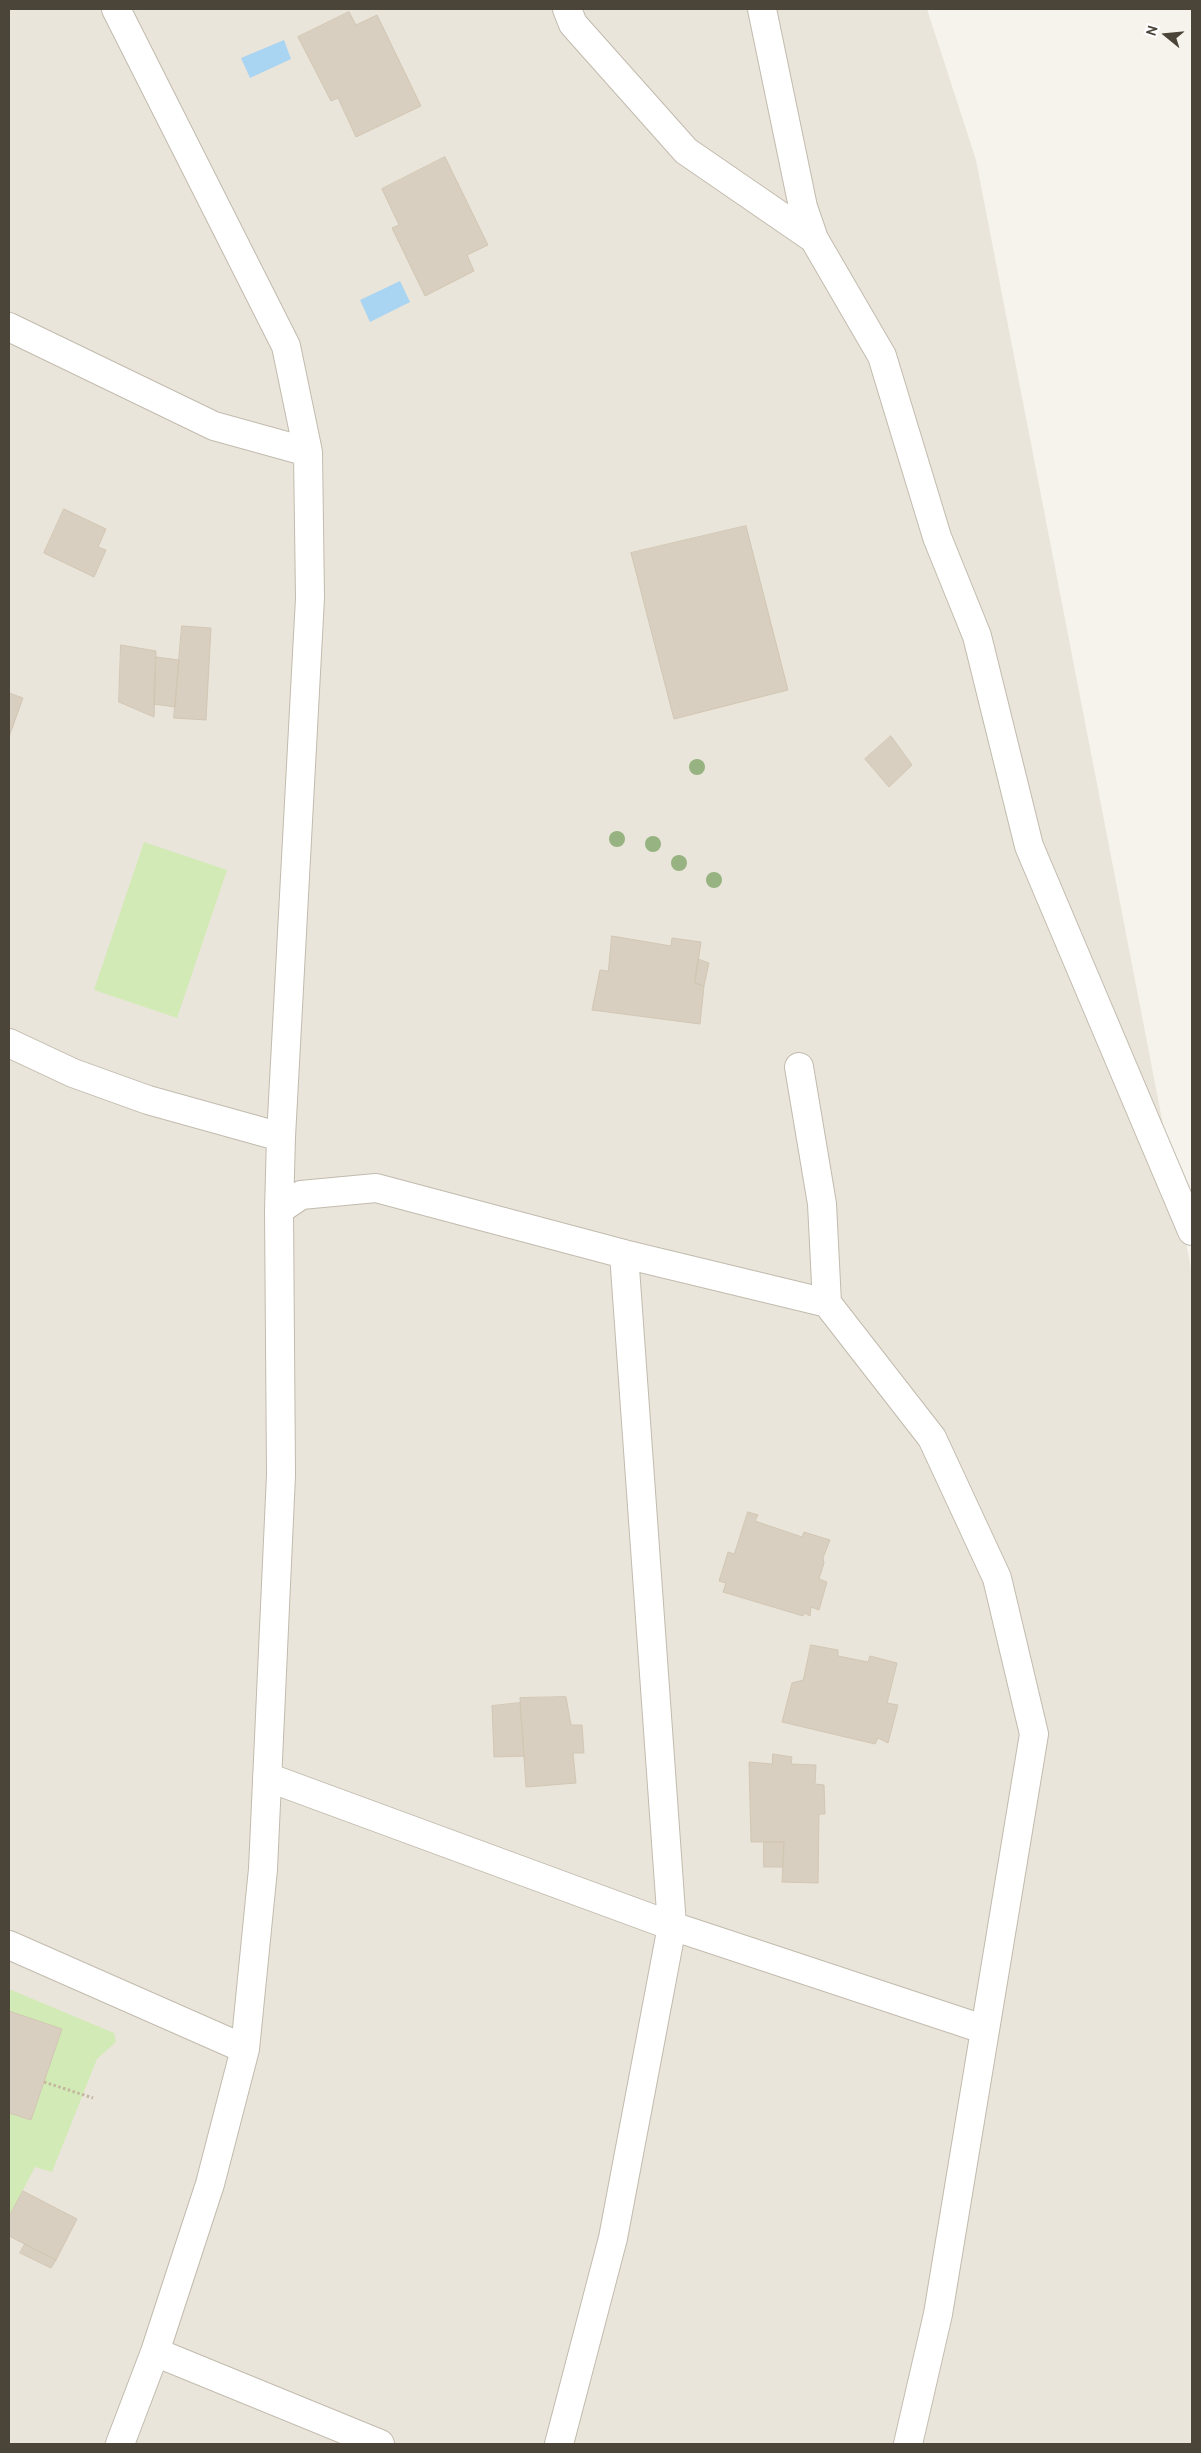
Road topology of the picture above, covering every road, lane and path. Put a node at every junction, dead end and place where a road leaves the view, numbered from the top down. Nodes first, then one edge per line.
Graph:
1 (116, 9) edge
2 (566, 9) edge
3 (762, 9) edge
4 (814, 239) junction
5 (9, 327) edge
6 (308, 452) junction
7 (9, 1043) edge
8 (799, 1067) dead end
9 (281, 1137) junction
10 (279, 1210) junction
11 (1192, 1231) edge
12 (624, 1254) junction
13 (827, 1303) junction
14 (268, 1777) junction
15 (672, 1926) junction
16 (9, 1945) edge
17 (983, 2029) junction
18 (245, 2049) junction
19 (44, 2082) dead end
20 (93, 2098) dead end
21 (155, 2352) junction
22 (120, 2444) edge
23 (380, 2444) edge
24 (559, 2444) edge
25 (908, 2444) edge

1 - 6 street
2 - 4 street
3 - 4 street
4 - 11 street
5 - 6 street
6 - 9 street
7 - 9 street
8 - 13 street
9 - 10 street
10 - 12 street
10 - 14 street
12 - 13 street
12 - 15 street
13 - 17 street
14 - 15 street
14 - 18 street
15 - 17 street
15 - 24 street
16 - 18 street
17 - 25 street
18 - 21 street
19 - 20 path
21 - 22 street
21 - 23 street

